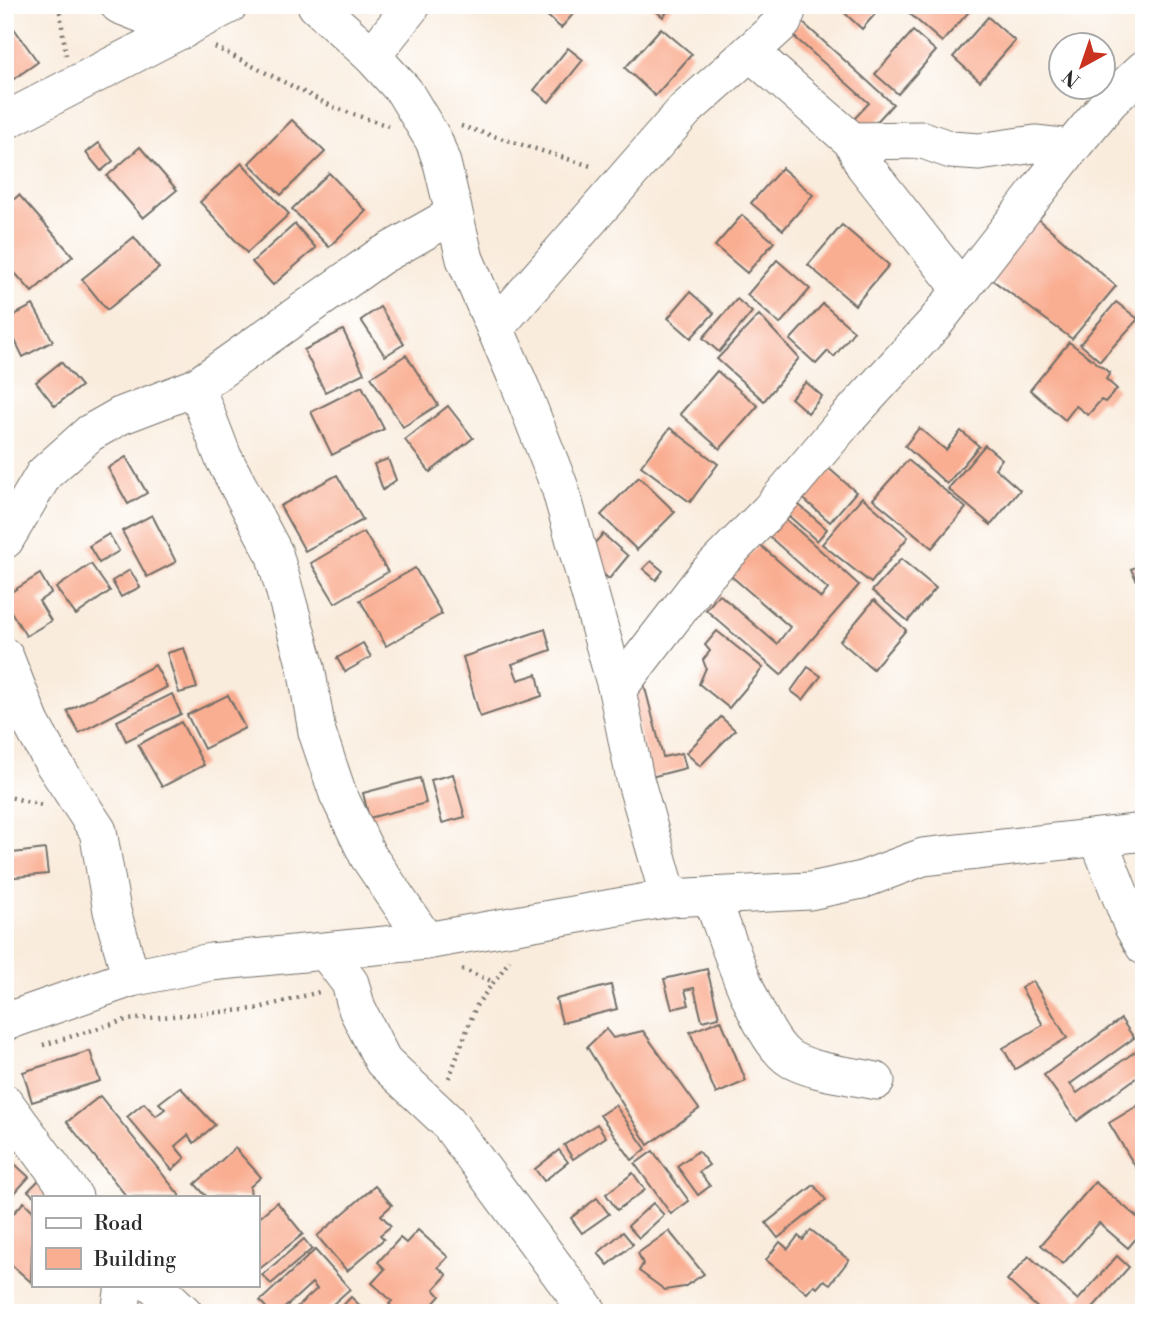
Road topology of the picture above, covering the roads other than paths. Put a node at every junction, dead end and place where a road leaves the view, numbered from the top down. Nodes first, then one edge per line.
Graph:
1 (119, 5) edge
2 (229, 5) edge
3 (316, 5) edge
4 (412, 5) edge
5 (789, 5) edge
6 (183, 30) junction
7 (750, 52) junction
8 (372, 56) junction
9 (1144, 69) edge
10 (5, 121) edge
11 (852, 141) junction
12 (1071, 148) junction
13 (453, 215) junction
14 (962, 290) junction
15 (495, 328) junction
16 (196, 387) junction
17 (5, 540) edge
18 (5, 657) edge
19 (617, 690) junction
20 (1144, 832) edge
21 (1098, 838) junction
22 (711, 896) junction
23 (669, 898) junction
24 (426, 941) junction
25 (1144, 946) edge
26 (327, 953) junction
27 (131, 978) junction
28 (5, 1022) edge
29 (876, 1081) dead end
30 (5, 1103) edge
31 (73, 1196) edge
32 (124, 1286) edge
33 (155, 1286) edge
34 (120, 1313) edge
35 (184, 1313) edge
36 (589, 1313) edge

1 - 6 street
2 - 6 street
3 - 8 street
4 - 8 street
5 - 7 street
6 - 10 street
7 - 11 street
7 - 15 street
8 - 13 street
9 - 12 street
11 - 12 street
11 - 14 street
12 - 14 street
13 - 15 street
13 - 16 street
14 - 19 street
15 - 19 street
16 - 17 street
16 - 24 street
18 - 27 street
19 - 23 street
20 - 21 street
21 - 22 street
21 - 25 street
22 - 23 street
22 - 29 street
23 - 24 street
24 - 26 street
26 - 27 street
26 - 36 street
27 - 28 street
30 - 31 street
32 - 34 street
33 - 35 street

